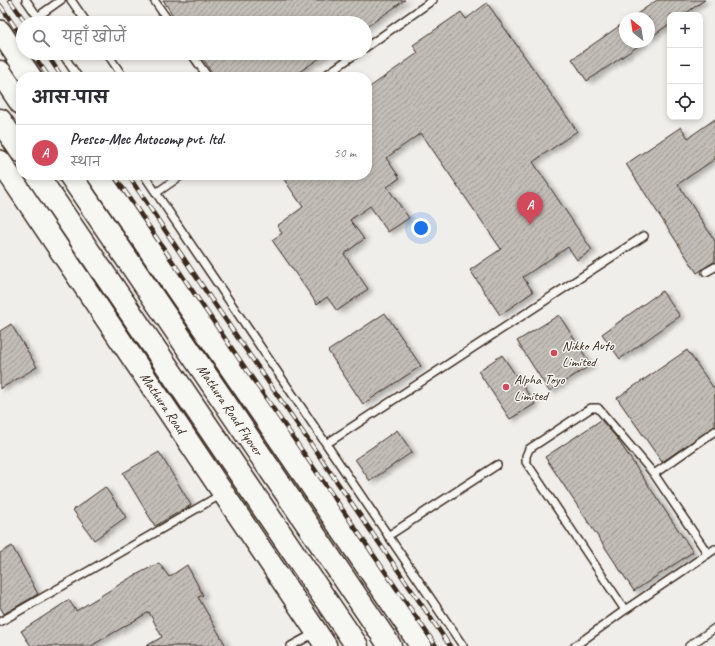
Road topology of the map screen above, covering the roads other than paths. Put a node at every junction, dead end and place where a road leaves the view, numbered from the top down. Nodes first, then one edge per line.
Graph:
1 (26, 0) edge
2 (61, 0) edge
3 (71, 0) edge
4 (154, 0) edge
5 (434, 0) edge
6 (36, 16) edge
7 (43, 16) edge
8 (81, 16) edge
9 (165, 16) edge
10 (9, 41) edge
11 (372, 43) edge
12 (16, 52) edge
13 (21, 60) edge
14 (67, 60) edge
15 (112, 60) edge
16 (196, 60) edge
17 (348, 60) edge
18 (0, 72) edge
19 (28, 72) edge
20 (75, 72) edge
21 (120, 72) edge
22 (204, 72) edge
23 (330, 72) edge
24 (16, 96) edge
25 (0, 120) edge
26 (16, 144) edge
27 (0, 162) edge
28 (40, 180) edge
29 (73, 180) edge
30 (101, 180) edge
31 (147, 180) edge
32 (175, 180) edge
33 (156, 193) junction
34 (644, 236) dead end
35 (715, 267) edge
36 (706, 272) dead end
37 (715, 431) edge
38 (326, 444) junction
39 (497, 465) dead end
40 (654, 474) junction
41 (224, 493) junction
42 (388, 536) junction
43 (715, 549) edge
44 (708, 554) junction
45 (625, 610) junction
46 (0, 622) edge
47 (715, 628) edge
48 (321, 639) edge
49 (291, 646) edge
50 (357, 646) edge
51 (390, 646) edge
52 (421, 646) edge
53 (463, 646) edge
54 (575, 646) edge
55 (689, 646) edge

1 - 6 lane
2 - 7 lane
3 - 8 lane
4 - 9 lane
5 - 11 lane
10 - 12 main road
13 - 19 main road
14 - 20 lane
15 - 21 lane
16 - 22 lane
17 - 23 lane
18 - 24 highway
25 - 26 highway
27 - 41 main road, Mathura Road
28 - 50 highway, Mathura Road Flyover
29 - 51 highway, Mathura Road Flyover
30 - 52 main road
31 - 33 lane
32 - 33 lane
33 - 38 lane
34 - 38 lane
35 - 36 lane
37 - 40 lane
38 - 42 lane
39 - 42 lane
40 - 44 lane
40 - 45 lane
41 - 46 lane
41 - 48 main road, Mathura Road
42 - 53 lane
43 - 44 lane
44 - 45 lane
45 - 54 lane
47 - 55 lane
48 - 49 lane

